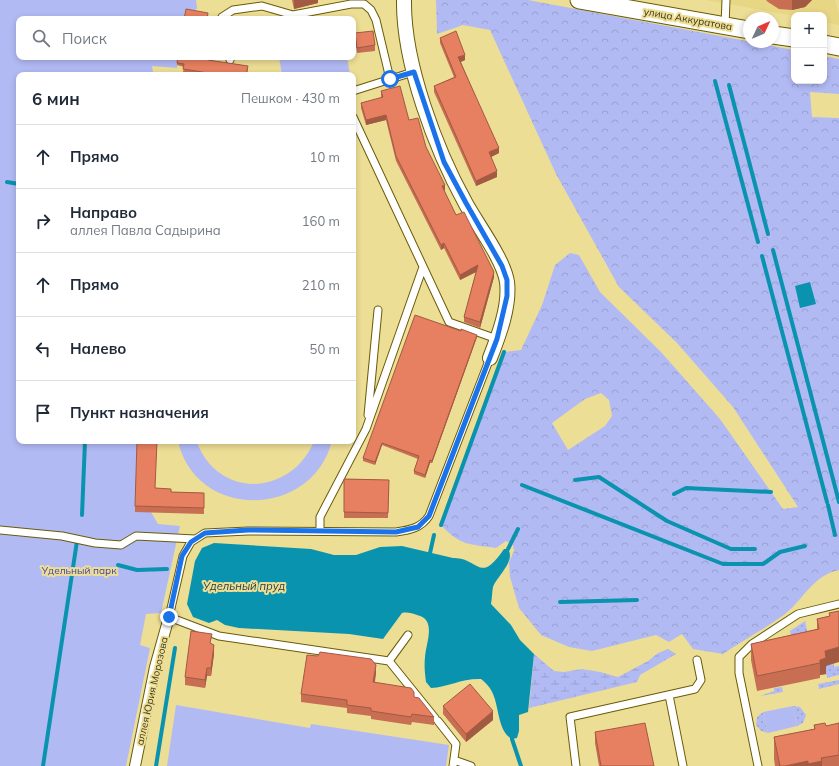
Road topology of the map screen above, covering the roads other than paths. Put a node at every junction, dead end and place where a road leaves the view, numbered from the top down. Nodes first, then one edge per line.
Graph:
1 (404, 0) edge
2 (726, 0) edge
3 (586, 1) edge
4 (224, 16) edge
5 (725, 26) junction
6 (743, 29) edge
7 (779, 36) edge
8 (791, 38) edge
9 (827, 45) edge
10 (839, 47) edge
11 (414, 72) junction
12 (390, 79) junction
13 (356, 90) edge
14 (356, 123) edge
15 (423, 267) junction
16 (378, 310) dead end
17 (497, 339) junction
18 (490, 358) joint
19 (367, 426) junction
20 (0, 530) edge
21 (320, 530) junction
22 (195, 539) junction
23 (839, 604) edge
24 (169, 617) junction
25 (408, 635) dead end
26 (697, 660) dead end
27 (389, 661) junction
28 (669, 695) junction
29 (453, 763) edge
30 (135, 766) edge
31 (471, 766) edge
32 (576, 766) edge
33 (683, 766) edge
34 (758, 766) edge

1 - 11 street
2 - 5 lane
3 - 5 street, улица Аккуратова
4 - 12 lane
5 - 6 street, улица Аккуратова
7 - 8 street
9 - 10 street
11 - 12 lane
11 - 17 street
12 - 13 lane
14 - 15 lane
15 - 17 lane
15 - 19 lane
16 - 19 lane
17 - 18 street
18 - 21 lane
19 - 21 lane
20 - 22 lane
21 - 22 lane
22 - 24 lane
23 - 34 lane
24 - 27 lane
24 - 30 street, аллея Юрия Морозова
25 - 27 lane
26 - 28 lane
27 - 29 lane
28 - 32 lane
28 - 33 lane
29 - 31 lane

